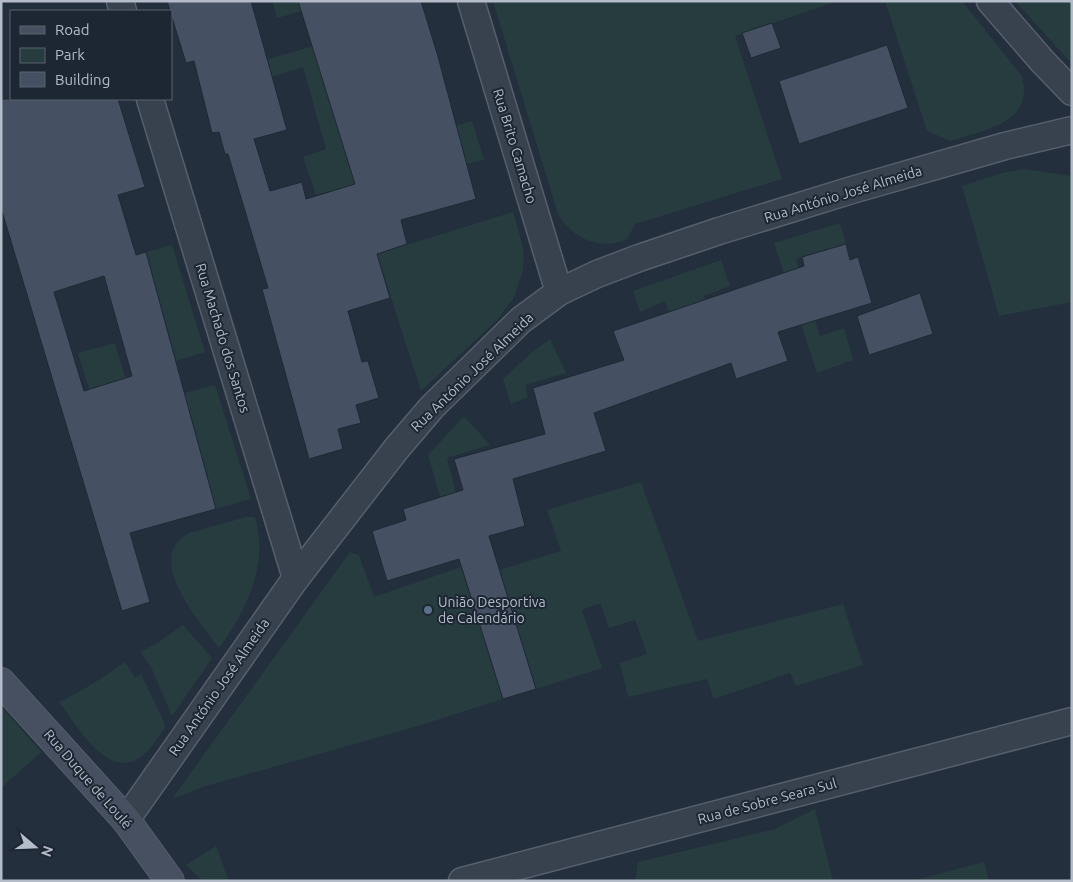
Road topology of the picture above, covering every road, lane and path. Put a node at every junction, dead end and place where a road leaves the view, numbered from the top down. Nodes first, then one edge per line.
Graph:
1 (471, 1) edge
2 (990, 1) edge
3 (1072, 92) edge
4 (150, 100) edge
5 (1072, 130) edge
6 (559, 292) junction
7 (296, 578) junction
8 (1, 682) edge
9 (1072, 721) edge
10 (126, 820) junction
11 (170, 881) edge
12 (462, 881) edge

1 - 6 street, Rua Brito Camacho
2 - 3 street
4 - 7 street, Rua Machado dos Santos
5 - 6 street, Rua António José Almeida
6 - 7 street, Rua António José Almeida
7 - 10 street, Rua António José Almeida
8 - 10 street, Rua Duque de Loulé
9 - 12 street, Rua de Sobre Seara Sul
10 - 11 street, Rua Duque de Loulé

